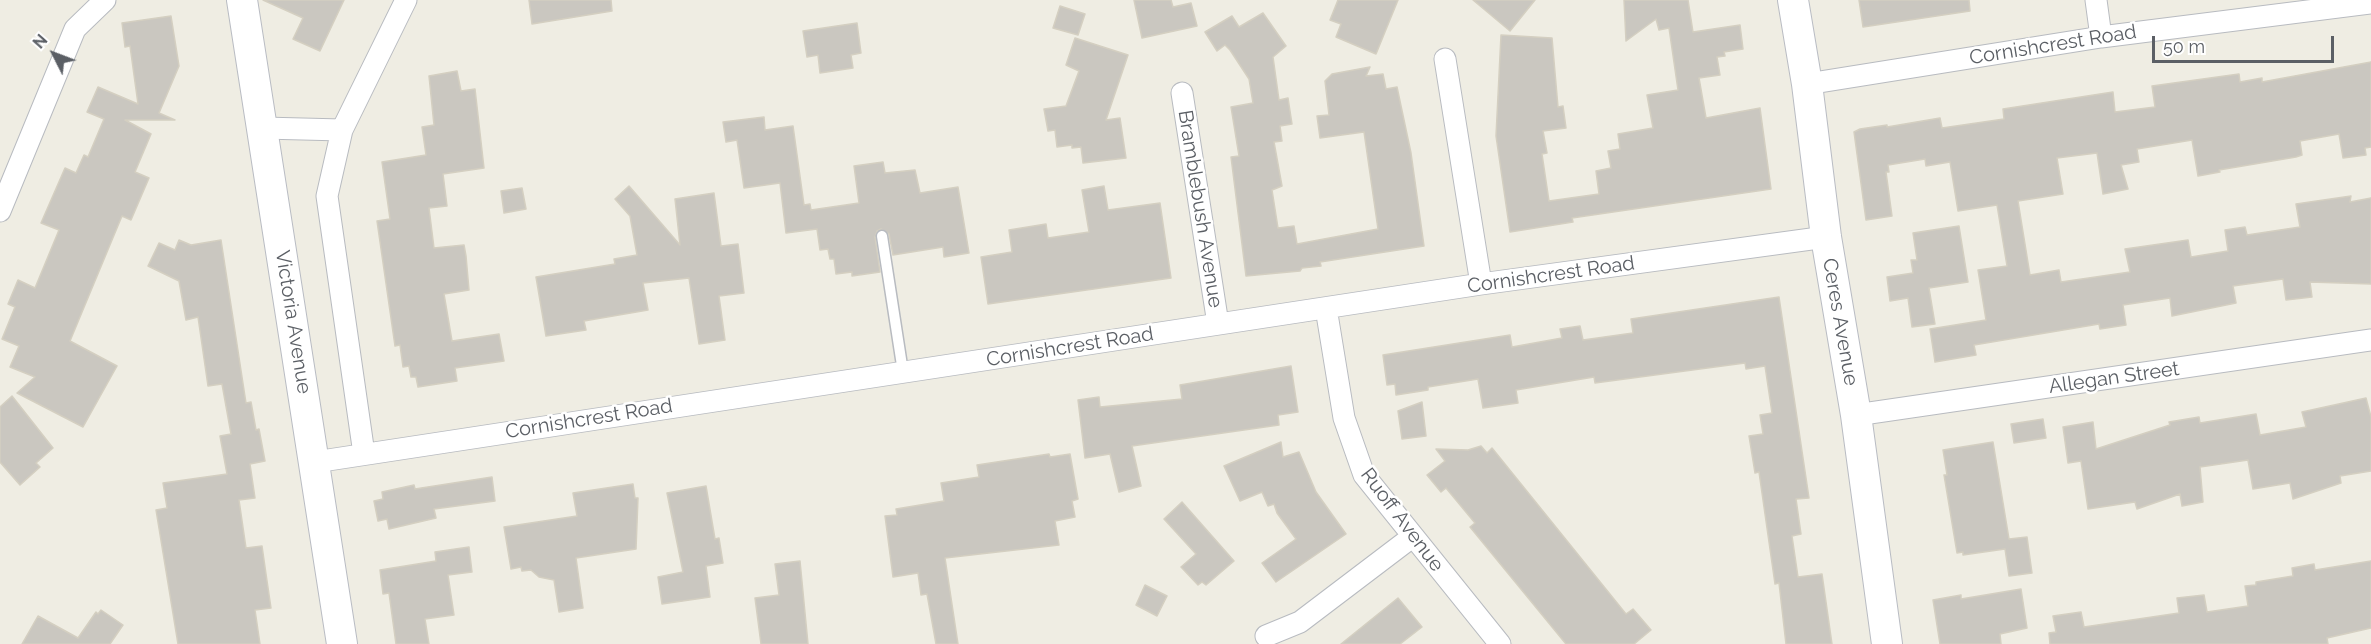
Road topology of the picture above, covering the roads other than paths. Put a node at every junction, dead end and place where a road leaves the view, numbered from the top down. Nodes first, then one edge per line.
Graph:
1 (105, 0) edge
2 (242, 0) edge
3 (406, 0) edge
4 (1793, 0) edge
5 (2096, 0) edge
6 (2371, 3) edge
7 (2101, 37) junction
8 (1445, 59) dead end
9 (1807, 84) junction
10 (1182, 93) dead end
11 (263, 128) junction
12 (342, 130) junction
13 (0, 211) edge
14 (882, 236) dead end
15 (1826, 237) junction
16 (1481, 284) junction
17 (1326, 308) junction
18 (1218, 324) junction
19 (2371, 340) edge
20 (903, 372) junction
21 (1856, 416) junction
22 (364, 454) junction
23 (315, 462) junction
24 (1412, 537) junction
25 (1266, 636) dead end
26 (342, 644) edge
27 (1500, 644) edge
28 (1887, 644) edge

1 - 13 street
2 - 11 street, Victoria Avenue
3 - 12 street
4 - 9 street, Ceres Avenue
5 - 7 street
6 - 7 street, Cornishcrest Road
7 - 9 street, Cornishcrest Road
8 - 16 street
9 - 15 street, Ceres Avenue
10 - 18 street, Bramblebush Avenue
11 - 12 street
11 - 23 street, Victoria Avenue
12 - 22 street
14 - 20 lane
15 - 16 street, Cornishcrest Road
15 - 21 street, Ceres Avenue
16 - 17 street, Cornishcrest Road
17 - 18 street, Cornishcrest Road
17 - 24 street, Ruoff Avenue
18 - 20 street, Cornishcrest Road
19 - 21 street, Allegan Street
20 - 22 street, Cornishcrest Road
21 - 28 street, Ceres Avenue
22 - 23 street, Cornishcrest Road
23 - 26 street, Victoria Avenue
24 - 25 street
24 - 27 street, Ruoff Avenue

